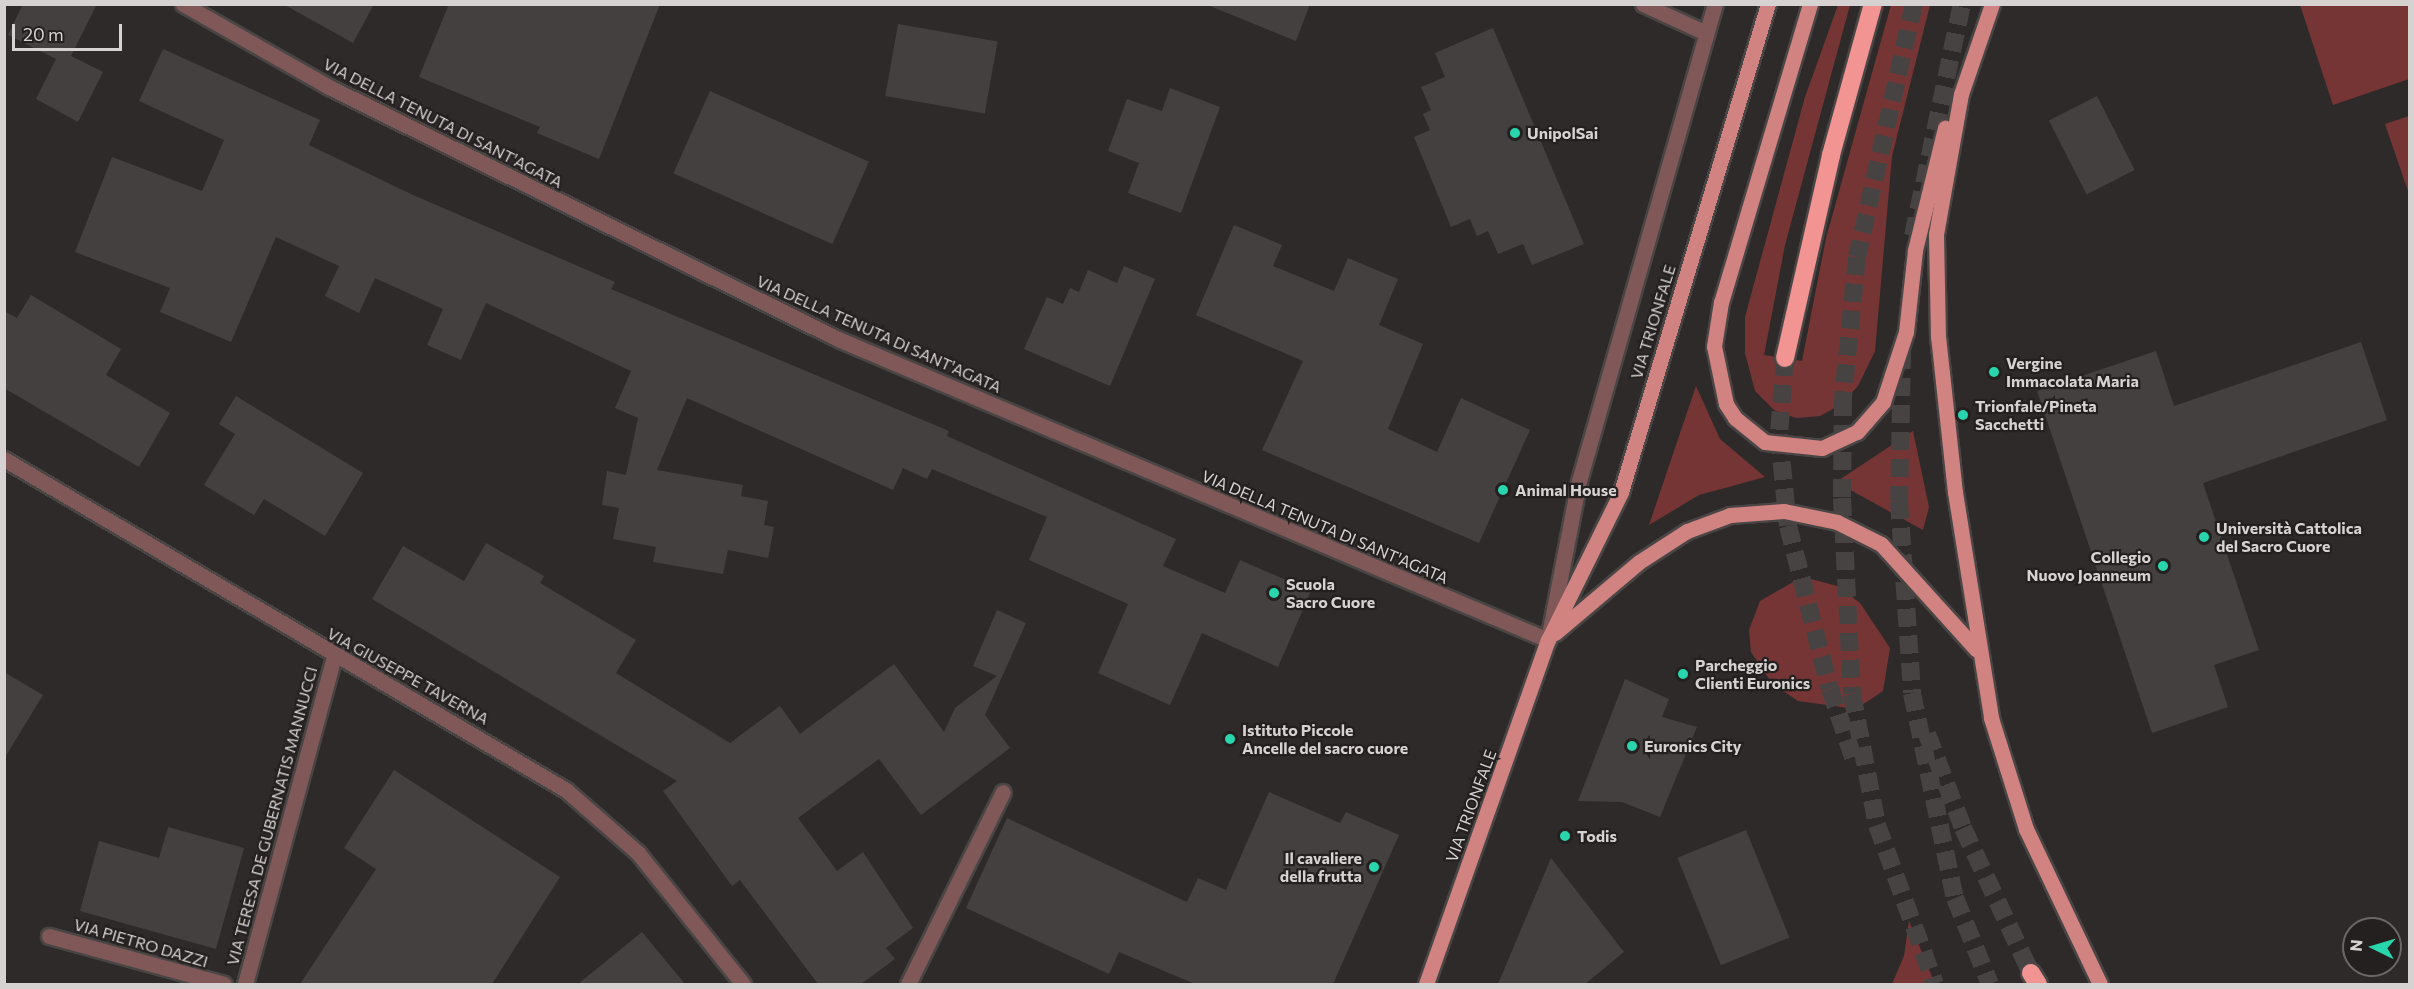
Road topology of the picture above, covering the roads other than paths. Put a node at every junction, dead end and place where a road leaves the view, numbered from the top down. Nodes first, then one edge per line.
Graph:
1 (183, 4) edge
2 (1643, 4) edge
3 (1715, 4) edge
4 (1768, 4) edge
5 (1810, 4) edge
6 (1873, 4) edge
7 (1992, 4) edge
8 (1706, 33) junction
9 (1961, 94) junction
10 (1785, 358) tunnel mouth
11 (4, 459) edge
12 (1548, 640) junction
13 (1976, 649) junction
14 (334, 657) junction
15 (1003, 792) dead end
16 (49, 936) dead end
17 (224, 984) edge
18 (245, 984) edge
19 (743, 984) edge
20 (908, 984) edge
21 (1426, 984) edge
22 (2100, 984) edge

1 - 12 street, VIA DELLA TENUTA DI SANT'AGATA
2 - 8 street
3 - 8 street, VIA TRIONFALE
4 - 12 main road, VIA TRIONFALE
5 - 9 main road
6 - 10 highway
7 - 9 main road
8 - 12 street, VIA TRIONFALE
9 - 13 main road
11 - 14 street, VIA GIUSEPPE TAVERNA
12 - 13 main road
12 - 21 main road, VIA TRIONFALE
13 - 22 main road
14 - 18 street, VIA TERESA DE GUBERNATIS MANNUCCI
14 - 19 street, VIA GIUSEPPE TAVERNA
15 - 20 street
16 - 17 street, VIA PIETRO DAZZI

